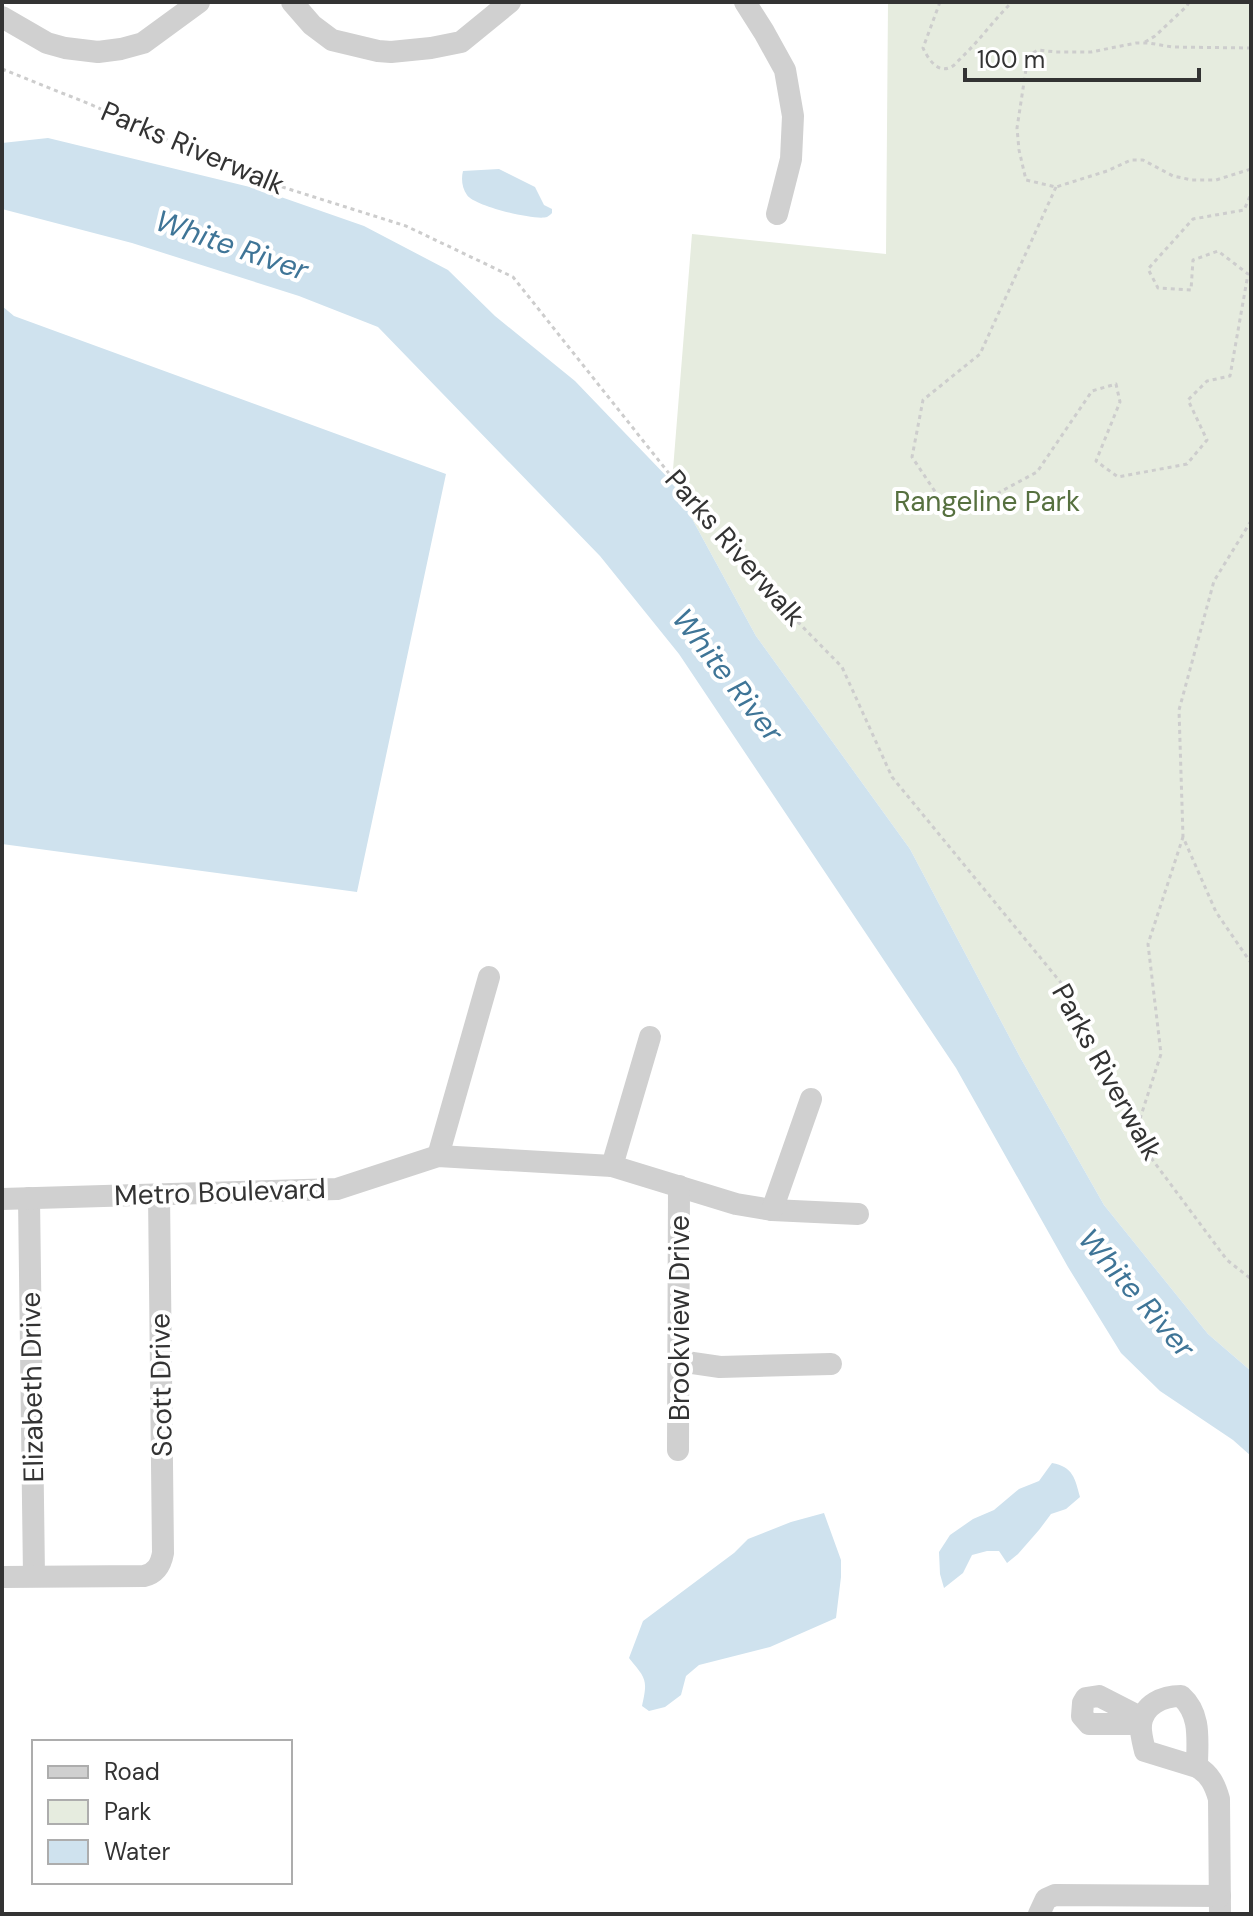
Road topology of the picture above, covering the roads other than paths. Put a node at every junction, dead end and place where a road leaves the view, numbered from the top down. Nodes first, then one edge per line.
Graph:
1 (199, 2) edge
2 (292, 2) edge
3 (510, 2) edge
4 (745, 2) edge
5 (2, 17) edge
6 (777, 214) dead end
7 (489, 977) dead end
8 (650, 1037) dead end
9 (811, 1099) dead end
10 (438, 1156) junction
11 (612, 1166) junction
12 (679, 1186) junction
13 (159, 1194) junction
14 (29, 1198) junction
15 (2, 1199) edge
16 (772, 1210) junction
17 (858, 1214) dead end
18 (679, 1361) junction
19 (831, 1364) dead end
20 (678, 1450) dead end
21 (34, 1576) junction
22 (2, 1577) edge
23 (1197, 1767) junction
24 (1220, 1905) edge
25 (1039, 1914) edge

1 - 5 street
2 - 3 street
4 - 6 street
7 - 10 street
8 - 11 street
9 - 16 street
10 - 11 street, Metro Boulevard
10 - 13 street, Metro Boulevard
11 - 12 street, Metro Boulevard
12 - 16 street, Metro Boulevard
12 - 18 street, Brookview Drive
13 - 14 street, Metro Boulevard
13 - 21 street, Scott Drive
14 - 15 street, Metro Boulevard
14 - 21 street, Elizabeth Drive
16 - 17 street, Metro Boulevard
18 - 19 street
18 - 20 street, Brookview Drive
21 - 22 street
23 - 23 street
23 - 24 street
24 - 25 street

